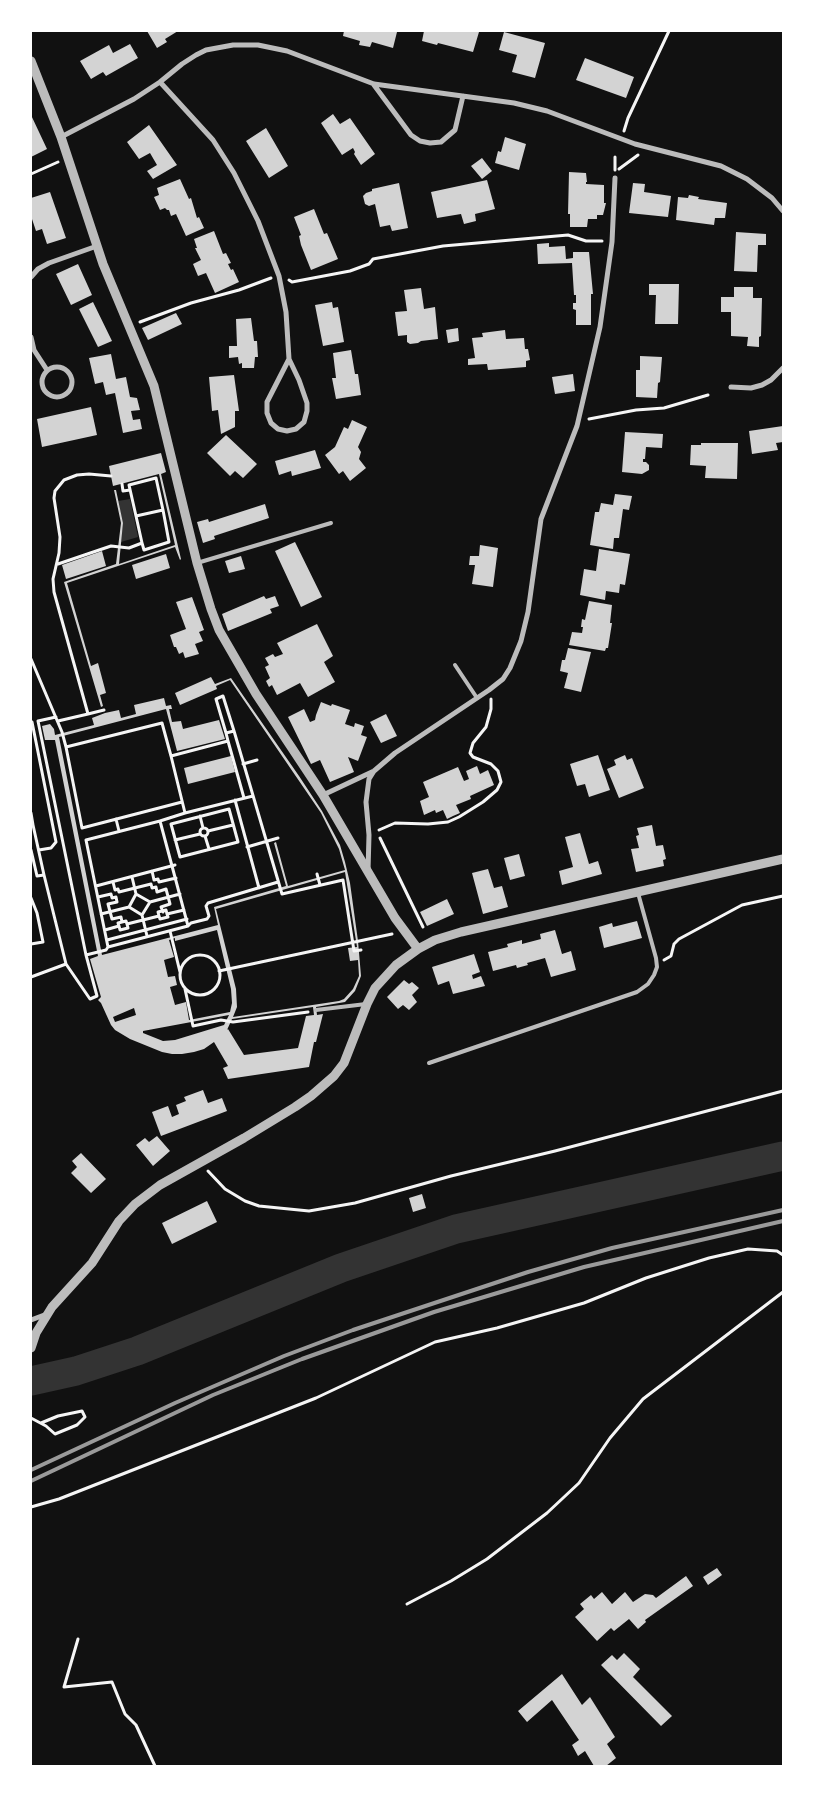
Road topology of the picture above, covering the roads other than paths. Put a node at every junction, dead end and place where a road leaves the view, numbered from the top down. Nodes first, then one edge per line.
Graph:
1 (31, 60) edge
2 (160, 82) junction
3 (374, 84) junction
4 (463, 96) junction
5 (61, 137) junction
6 (615, 178) road end
7 (783, 211) edge
8 (97, 246) junction
9 (31, 277) edge
10 (31, 337) edge
11 (289, 359) junction
12 (783, 368) edge
13 (47, 370) junction
14 (731, 387) dead end
15 (331, 523) dead end
16 (197, 563) junction
17 (455, 665) dead end
18 (477, 698) junction
19 (374, 771) junction
20 (323, 795) junction
21 (783, 859) edge
22 (368, 873) junction
23 (638, 893) junction
24 (418, 949) junction
25 (367, 1004) junction
26 (316, 1010) road end
27 (429, 1063) dead end
28 (47, 1314) junction
29 (31, 1320) edge
30 (31, 1348) edge

1 - 5 street
2 - 3 street
2 - 5 street
2 - 11 street
3 - 4 street
3 - 4 street
4 - 7 street
5 - 8 street
6 - 18 street
8 - 9 street
8 - 16 street
10 - 13 street
11 - 11 street
12 - 14 street
13 - 13 street
15 - 16 lane
16 - 20 street
17 - 18 lane
18 - 19 street
19 - 20 street
19 - 22 street
20 - 22 street
21 - 23 street
22 - 24 street
23 - 24 street
23 - 27 lane
24 - 25 street
25 - 26 lane
25 - 28 street
28 - 29 street
28 - 30 street

